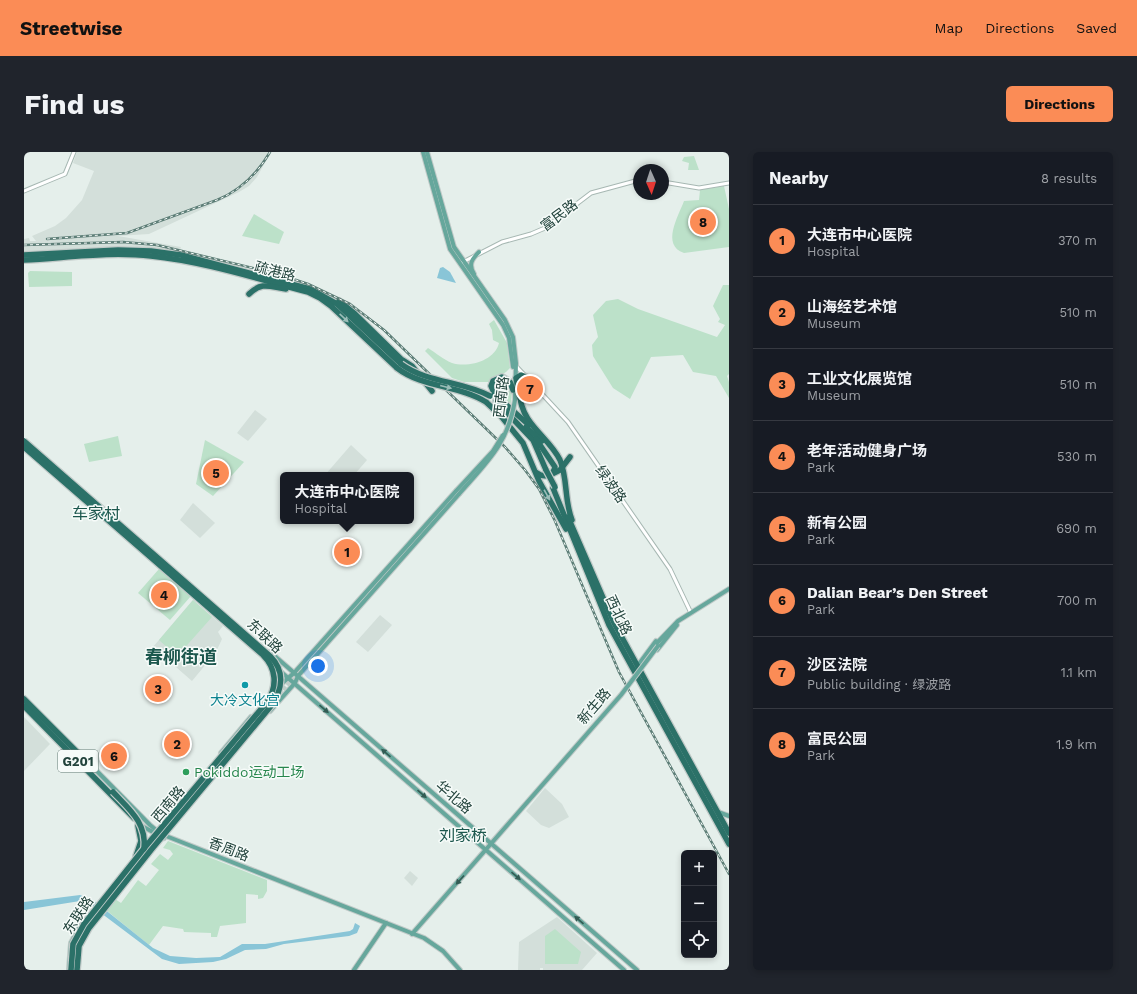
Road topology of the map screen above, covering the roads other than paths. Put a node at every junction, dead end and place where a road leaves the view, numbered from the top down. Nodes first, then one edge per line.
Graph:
1 (74, 152) edge
2 (423, 152) edge
3 (427, 152) edge
4 (633, 181) edge
5 (669, 183) edge
6 (729, 183) edge
7 (24, 191) edge
8 (479, 252) junction
9 (24, 255) edge
10 (24, 260) edge
11 (461, 263) junction
12 (479, 285) junction
13 (295, 289) junction
14 (318, 292) junction
15 (249, 294) dead end
16 (399, 366) junction
17 (516, 366) junction
18 (526, 377) junction
19 (516, 378) junction
20 (513, 390) junction
21 (432, 391) dead end
22 (490, 396) junction
23 (513, 400) junction
24 (486, 402) junction
25 (501, 416) junction
26 (533, 432) junction
27 (530, 439) junction
28 (24, 440) edge
29 (545, 443) junction
30 (24, 447) edge
31 (24, 450) edge
32 (553, 450) junction
33 (559, 458) junction
34 (562, 467) junction
35 (546, 470) junction
36 (536, 473) junction
37 (551, 474) junction
38 (580, 546) junction
39 (729, 590) edge
40 (354, 609) junction
41 (691, 613) junction
42 (677, 625) junction
43 (669, 629) junction
44 (657, 645) junction
45 (314, 654) tunnel mouth
46 (643, 658) junction
47 (631, 660) junction
48 (638, 668) junction
49 (294, 673) junction
50 (298, 676) junction
51 (286, 677) junction
52 (294, 683) junction
53 (24, 699) edge
54 (24, 706) edge
55 (265, 709) dead end
56 (240, 730) junction
57 (248, 736) junction
58 (239, 739) junction
59 (237, 749) junction
60 (77, 752) junction
61 (222, 757) junction
62 (215, 760) junction
63 (717, 811) junction
64 (132, 816) junction
65 (729, 817) edge
66 (720, 823) junction
67 (150, 825) junction
68 (167, 825) junction
69 (729, 833) edge
70 (160, 834) junction
71 (171, 840) junction
72 (490, 843) junction
73 (729, 844) edge
74 (148, 848) junction
75 (486, 850) junction
76 (137, 855) junction
77 (145, 861) junction
78 (102, 907) junction
79 (94, 914) junction
80 (386, 924) junction
81 (412, 934) junction
82 (608, 945) junction
83 (74, 970) edge
84 (356, 970) edge
85 (458, 970) edge
86 (625, 970) edge
87 (633, 970) edge
88 (637, 970) edge

1 - 7 street
2 - 11 main road, 西南路
3 - 11 main road, 西南路
4 - 8 street, 富民路
5 - 6 street
8 - 11 street, 富民路
8 - 12 main road
9 - 14 highway
10 - 13 highway, 疏港路
11 - 12 main road, 西南路
11 - 20 main road, 西南路
12 - 17 main road, 西南路
13 - 15 highway
13 -> 16 highway, 疏港路
14 - 16 highway
14 - 21 highway
16 - 22 highway, bridge
16 -> 24 highway, 疏港路, bridge
17 - 18 street, 绿波路
17 - 19 main road, 西南路
18 - 19 highway
18 - 41 street, 绿波路
19 - 23 main road, 西南路
19 - 32 highway
20 - 23 main road, 西南路
20 - 29 highway
22 - 26 highway
22 - 35 highway, 西北路
23 - 40 main road, 西南路, bridge
24 - 25 highway
24 - 27 highway, 西北路
25 - 27 highway
25 - 36 highway
26 - 29 highway
26 - 37 highway
27 - 35 highway, 西北路
28 - 49 main road, 华北路
28 - 70 highway, 东联路, bridge
29 - 32 highway
30 - 70 highway, 东联路, bridge
31 - 51 main road, 华北路
32 - 33 highway
33 - 34 highway
33 - 34 highway
34 - 37 highway
34 - 38 highway
35 - 38 highway, 西北路, bridge
36 - 37 highway
36 -> 38 highway
38 - 47 highway, 西北路
39 - 41 main road, 新生路
39 - 42 main road, 新生路
40 - 45 main road, 西南路
40 - 49 main road, 西南路
40 - 50 main road, 西南路
41 - 43 main road, 新生路
42 - 44 main road, 新生路
42 - 48 main road
43 - 44 main road, 新生路
43 - 46 main road
44 - 72 main road, 新生路, bridge
46 - 47 main road
46 - 48 main road
47 - 48 highway, 西北路
48 - 63 highway, 西北路
48 - 66 highway, 西北路
49 - 50 main road, 华北路
49 - 51 main road, 西南路
50 - 52 main road, 西南路
72 -> 50 main road, 华北路
51 - 52 main road, 华北路
51 - 56 main road, 西南路
52 - 57 main road, 西南路
52 -> 75 main road, 华北路
53 - 60 highway, 香周路 / G201
54 - 64 highway, 香周路 / G201
55 - 58 main road, 西南路
56 - 58 main road
56 - 62 main road, 西南路
57 - 58 main road
57 - 59 main road, 西南路
58 - 59 main road
58 - 61 main road, 西南路
58 - 68 main road, 西南路
59 - 70 main road, 西南路, bridge
60 - 67 main road, 香周路
60 - 78 highway, G201, bridge
61 - 62 main road
61 - 68 main road, 西南路
62 - 70 main road, 西南路, bridge
63 - 65 main road
63 - 66 highway, 西北路
64 - 70 main road, 香周路
64 - 76 highway, G201
65 - 66 main road
66 - 69 highway, 西北路
66 - 73 highway, 西北路
67 - 68 main road
67 - 70 main road, 香周路
68 - 70 main road, 西南路
68 - 71 main road
70 - 71 main road, 香周路
70 - 74 main road
70 - 83 highway, 东联路, bridge
71 - 77 main road
71 - 80 main road, 香周路
72 - 75 main road, 新生路
82 -> 72 main road, 华北路
74 - 76 main road
74 - 77 main road
75 -> 81 main road, 新生路
75 -> 86 main road, 华北路
76 - 77 highway
76 - 78 highway
77 - 78 main road
78 - 79 highway, bridge
78 - 79 main road, bridge
79 - 83 highway
80 - 81 main road, 香周路
80 - 84 main road
81 - 85 main road, 香周路
82 - 87 main road
82 - 88 main road, 华北路

